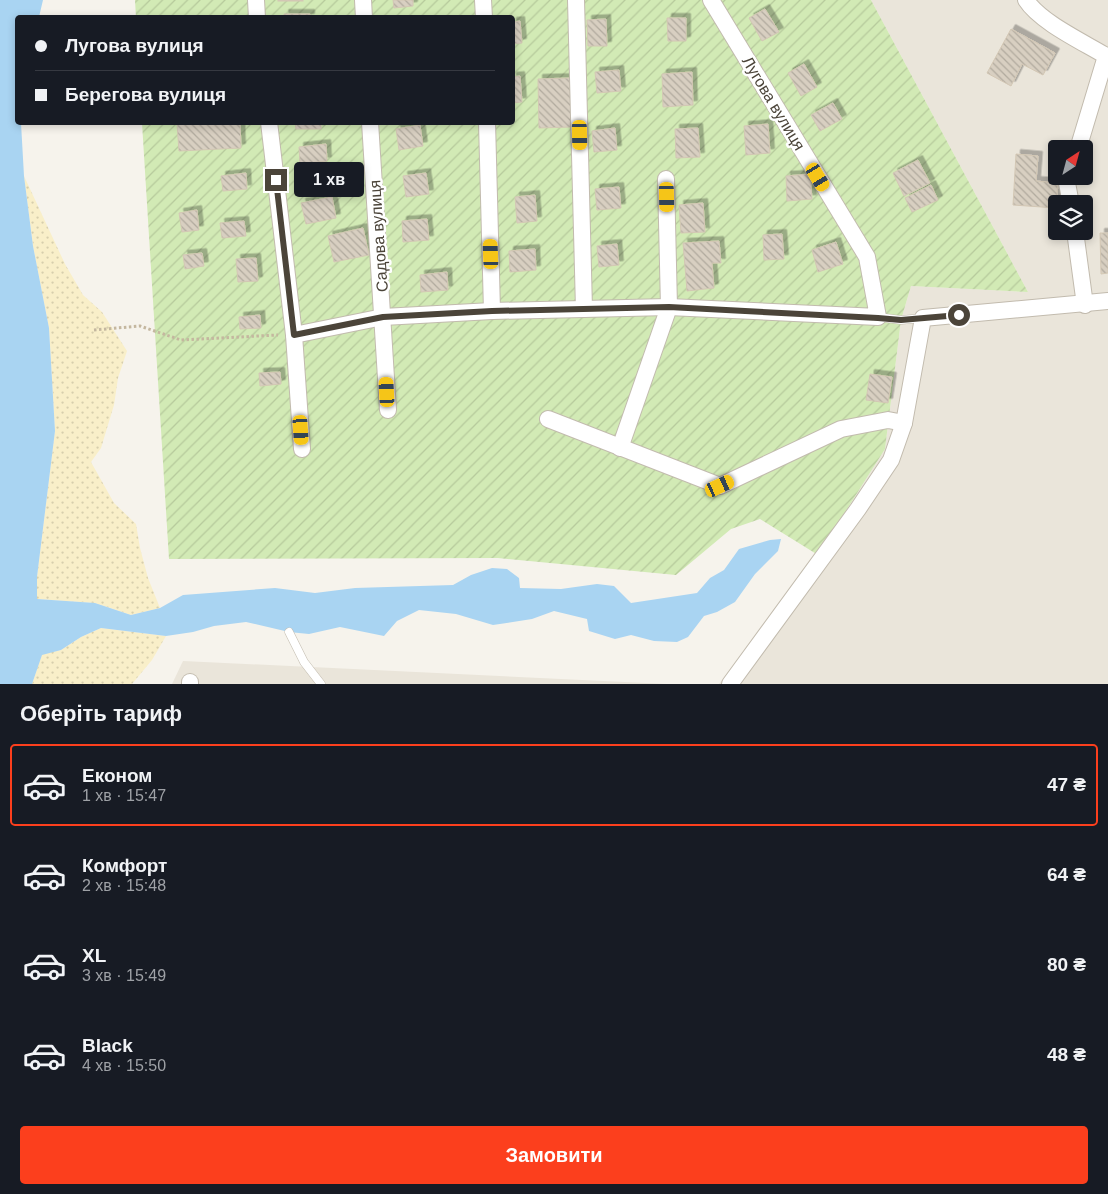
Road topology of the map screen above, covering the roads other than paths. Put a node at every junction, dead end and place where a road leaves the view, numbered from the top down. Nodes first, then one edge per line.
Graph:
1 (256, 0) edge
2 (363, 0) edge
3 (484, 0) edge
4 (576, 0) edge
5 (711, 0) edge
6 (1026, 0) edge
7 (257, 15) edge
8 (364, 15) edge
9 (484, 15) edge
10 (1107, 56) edge
11 (269, 125) edge
12 (370, 125) edge
13 (487, 125) edge
14 (1081, 140) edge
15 (666, 179) dead end
16 (1076, 240) edge
17 (1108, 302) edge
18 (1085, 305) junction
19 (669, 307) junction
20 (584, 309) junction
21 (492, 311) junction
22 (383, 317) junction
23 (878, 318) junction
24 (923, 318) junction
25 (294, 335) junction
26 (388, 410) dead end
27 (548, 419) dead end
28 (904, 423) junction
29 (620, 448) junction
30 (302, 449) dead end
31 (289, 632) dead end
32 (321, 684) edge
33 (730, 684) edge

1 - 7 street
2 - 8 street
3 - 9 street
4 - 20 street
5 - 23 street, Лугова вулиця
6 - 10 street
10 - 14 street
11 - 25 street
12 - 22 street, Садова вулиця
13 - 21 street
15 - 19 street
16 - 18 street
17 - 18 street
18 - 24 street
19 - 20 street
19 - 23 street
19 - 29 street
20 - 21 street
21 - 22 street
22 - 25 street
22 - 26 street, Садова вулиця
23 - 24 lane
24 - 28 street
25 - 30 street
27 - 29 street
28 - 29 street
28 - 33 street
31 - 32 lane

